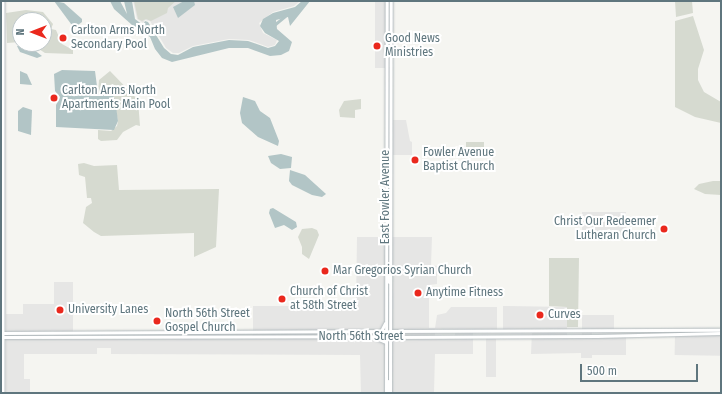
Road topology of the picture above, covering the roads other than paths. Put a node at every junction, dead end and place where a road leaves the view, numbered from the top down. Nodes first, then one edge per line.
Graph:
1 (3, 1) edge
2 (386, 1) edge
3 (391, 1) edge
4 (1, 65) edge
5 (386, 106) junction
6 (390, 140) junction
7 (1, 258) edge
8 (386, 258) junction
9 (390, 283) junction
10 (386, 320) junction
11 (390, 329) junction
12 (381, 331) junction
13 (386, 331) junction
14 (721, 331) edge
15 (2, 332) edge
16 (68, 332) junction
17 (85, 332) junction
18 (534, 332) junction
19 (562, 332) junction
20 (602, 332) junction
21 (374, 336) junction
22 (386, 336) junction
23 (390, 336) junction
24 (396, 336) junction
25 (534, 336) junction
26 (562, 336) junction
27 (602, 336) junction
28 (2, 337) edge
29 (68, 337) junction
30 (74, 337) junction
31 (386, 342) junction
32 (390, 348) junction
33 (4, 393) edge
34 (388, 393) edge

1 - 15 main road
2 - 5 main road, East Fowler Avenue
3 - 6 main road, East Fowler Avenue
4 - 7 main road
5 - 6 main road
5 - 8 main road, East Fowler Avenue
6 - 9 main road, East Fowler Avenue
8 - 9 main road
8 - 10 main road, East Fowler Avenue
9 - 11 main road, East Fowler Avenue
10 - 12 main road
10 - 13 main road, East Fowler Avenue
11 - 13 main road, North 56th Street
11 - 18 main road, North 56th Street
11 - 23 main road, East Fowler Avenue
12 - 13 main road, North 56th Street
12 - 17 main road, North 56th Street
13 - 22 main road, East Fowler Avenue
14 - 20 main road, North 56th Street
14 - 27 main road, North 56th Street
15 - 16 main road, North 56th Street
15 - 28 main road
16 - 17 main road, North 56th Street
16 - 29 main road
17 - 30 main road
18 - 19 main road, North 56th Street
18 - 25 main road
19 - 20 main road, North 56th Street
19 - 26 main road
20 - 27 main road
21 - 22 main road, North 56th Street
21 - 30 main road, North 56th Street
21 - 31 main road
22 - 23 main road, North 56th Street
22 - 31 main road, East Fowler Avenue
23 - 24 main road, North 56th Street
23 - 32 main road, East Fowler Avenue
24 - 25 main road, North 56th Street
24 - 32 main road
25 - 26 main road, North 56th Street
26 - 27 main road, North 56th Street
28 - 29 main road, North 56th Street
28 - 33 main road
29 - 30 main road, North 56th Street
31 - 34 main road, East Fowler Avenue
32 - 34 main road, East Fowler Avenue

